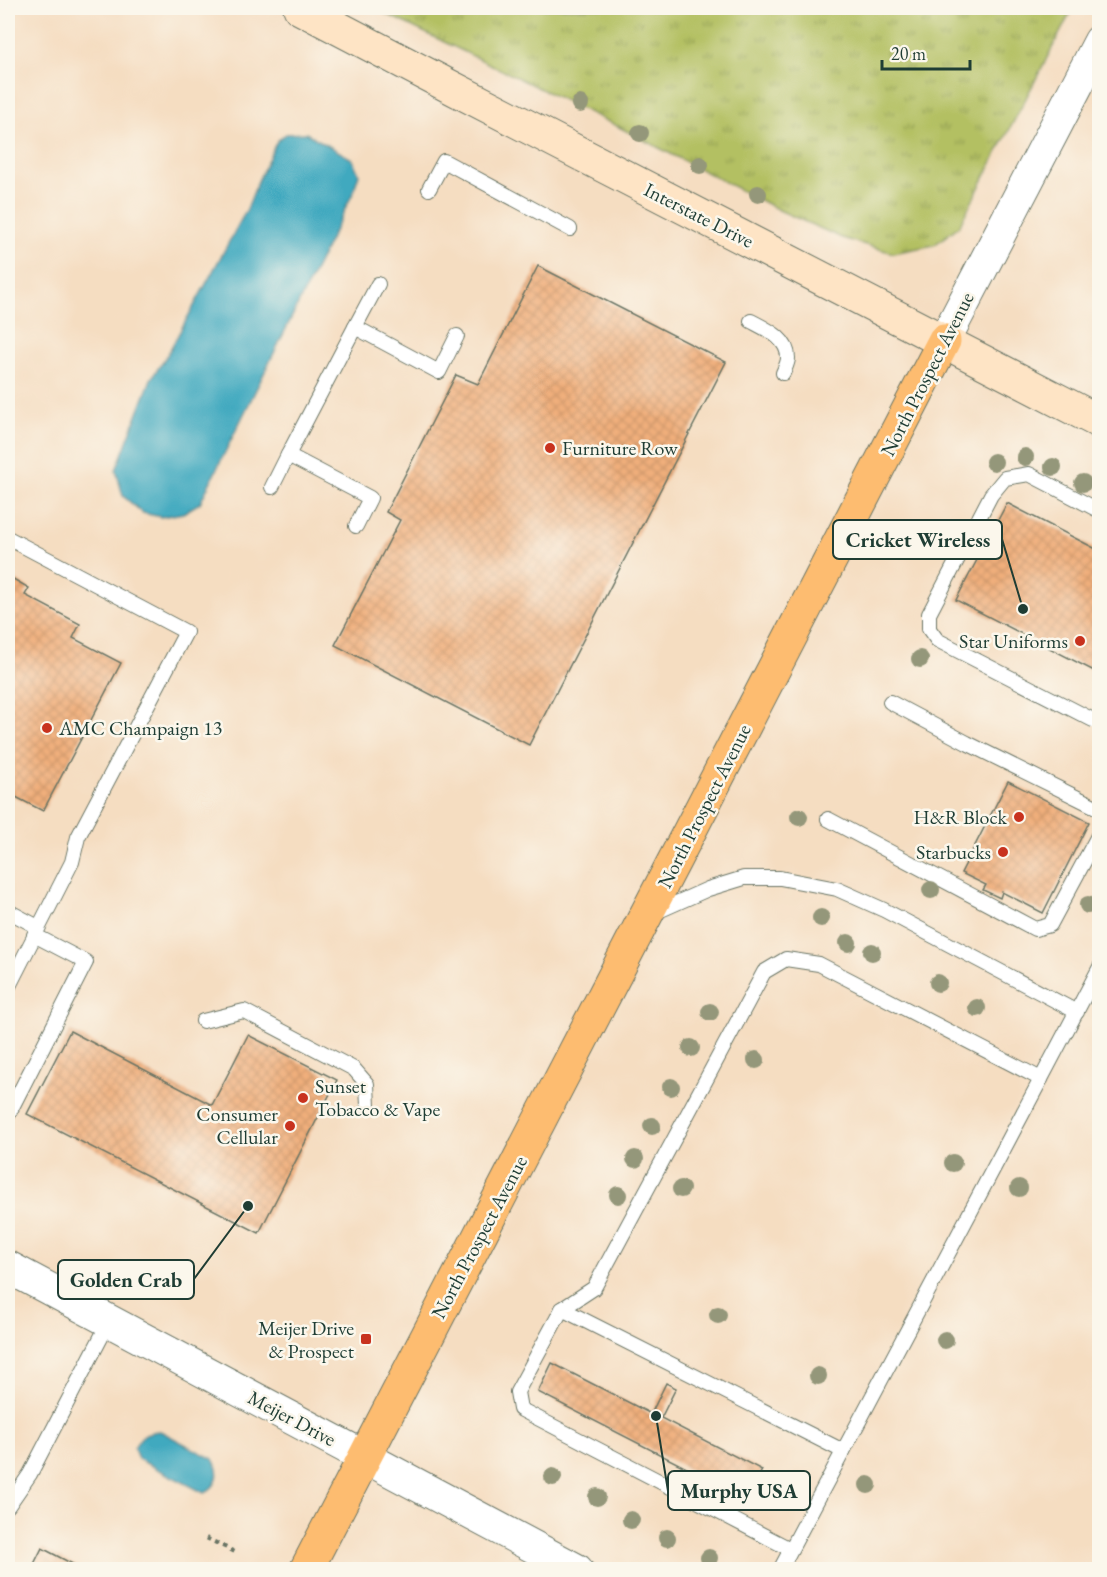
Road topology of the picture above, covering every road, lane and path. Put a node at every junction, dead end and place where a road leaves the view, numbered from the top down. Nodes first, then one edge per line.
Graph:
1 (300, 8) edge
2 (1100, 42) edge
3 (429, 189) dead end
4 (570, 229) dead end
5 (378, 284) dead end
6 (751, 321) dead end
7 (355, 327) junction
8 (457, 336) dead end
9 (944, 341) junction
10 (783, 373) dead end
11 (1100, 422) edge
12 (288, 455) junction
13 (272, 487) dead end
14 (1100, 511) edge
15 (356, 526) dead end
16 (8, 538) edge
17 (890, 702) dead end
18 (1100, 720) edge
19 (1100, 809) edge
20 (828, 819) dead end
21 (1100, 832) edge
22 (8, 911) edge
23 (646, 916) junction
24 (36, 931) junction
25 (1100, 967) edge
26 (8, 988) edge
27 (1077, 1012) junction
28 (203, 1021) dead end
29 (1041, 1079) junction
30 (368, 1106) dead end
31 (8, 1115) edge
32 (8, 1267) edge
33 (562, 1309) junction
34 (110, 1322) junction
35 (843, 1451) junction
36 (364, 1456) junction
37 (8, 1506) edge
38 (206, 1538) dead end
39 (790, 1549) junction
40 (237, 1553) dead end
41 (306, 1569) edge
42 (577, 1569) edge
43 (780, 1569) edge

1 - 9 main road, Interstate Drive
2 - 9 street, North Prospect Avenue
3 - 4 lane
5 - 7 lane
6 - 10 lane
7 - 8 lane
7 - 12 lane
9 - 11 main road, Interstate Drive
9 - 23 main road, North Prospect Avenue
12 - 13 lane
12 - 15 lane
14 - 18 lane
16 - 24 lane
17 - 19 lane
20 - 21 lane
22 - 24 lane
23 - 27 lane
23 - 36 main road, North Prospect Avenue
24 - 26 lane
24 - 31 lane
25 - 27 lane
27 - 29 lane
28 - 30 lane
29 - 33 lane
29 - 35 lane
32 - 34 street, Meijer Drive
33 - 35 lane
33 - 39 lane
34 - 36 street, Meijer Drive
34 - 37 lane
35 - 39 lane
36 - 41 main road, North Prospect Avenue
36 - 42 street, Meijer Drive
38 - 40 path
39 - 43 lane

